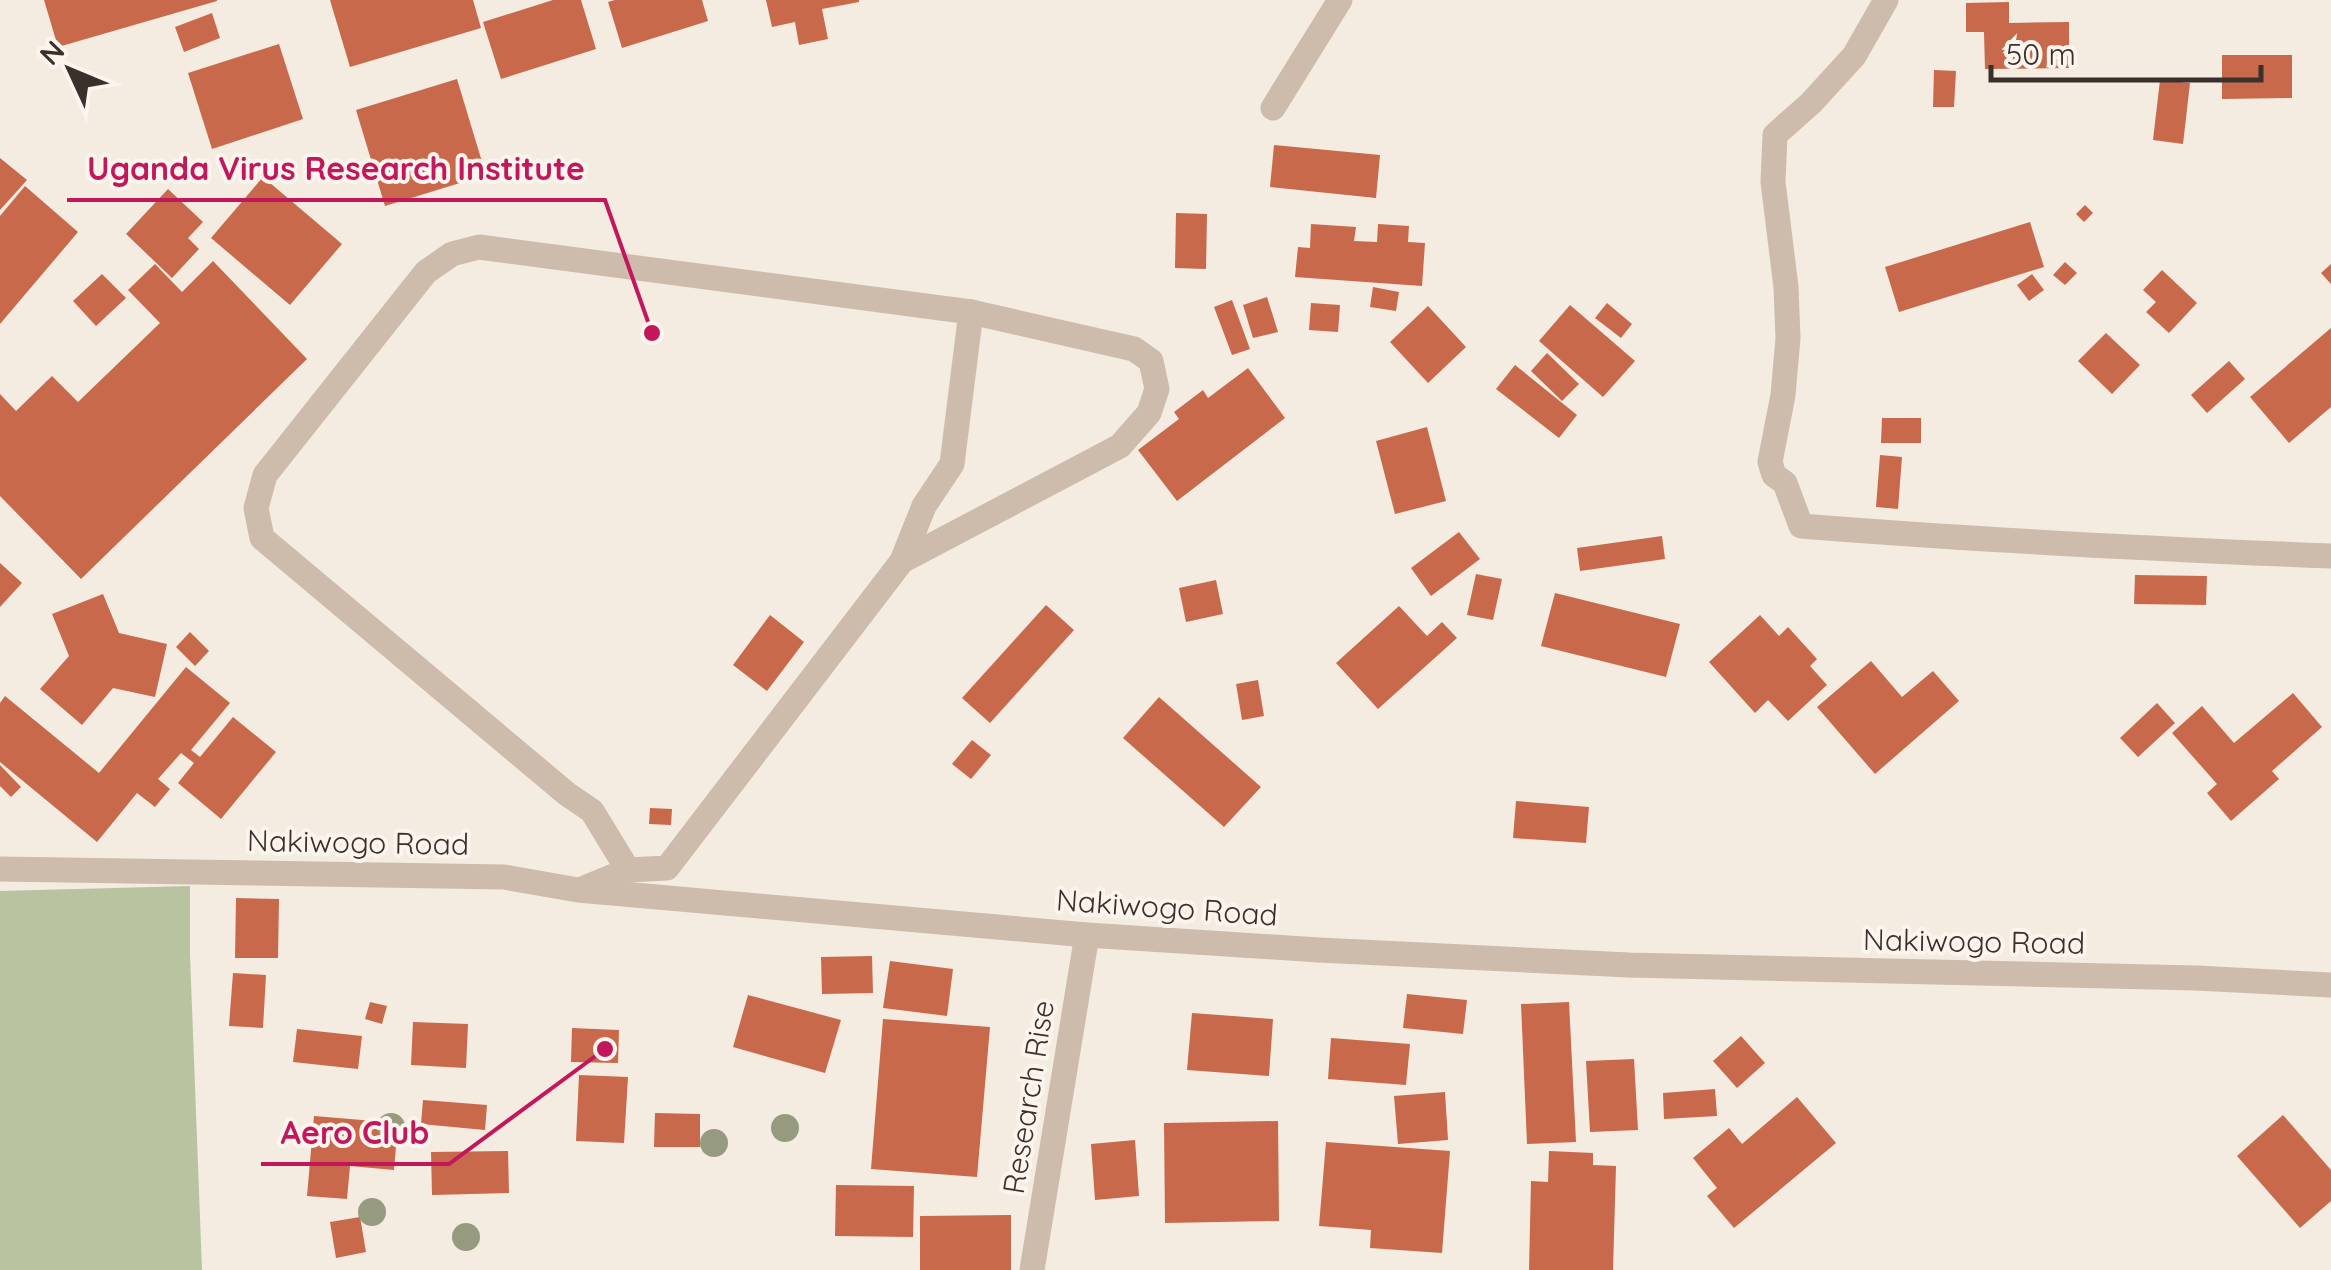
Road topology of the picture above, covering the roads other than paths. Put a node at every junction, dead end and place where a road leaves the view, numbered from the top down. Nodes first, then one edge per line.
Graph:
1 (1340, 0) edge
2 (1886, 0) edge
3 (1273, 108) dead end
4 (971, 312) junction
5 (2331, 556) edge
6 (902, 561) junction
7 (0, 869) edge
8 (628, 870) junction
9 (578, 890) junction
10 (1087, 935) junction
11 (2331, 985) edge
12 (1032, 1270) edge

1 - 3 street
2 - 5 street
4 - 6 street
4 - 6 street
4 - 8 street
6 - 8 street
7 - 9 street, Nakiwogo Road
8 - 9 street
9 - 10 street, Nakiwogo Road
10 - 11 street, Nakiwogo Road
10 - 12 street, Research Rise

